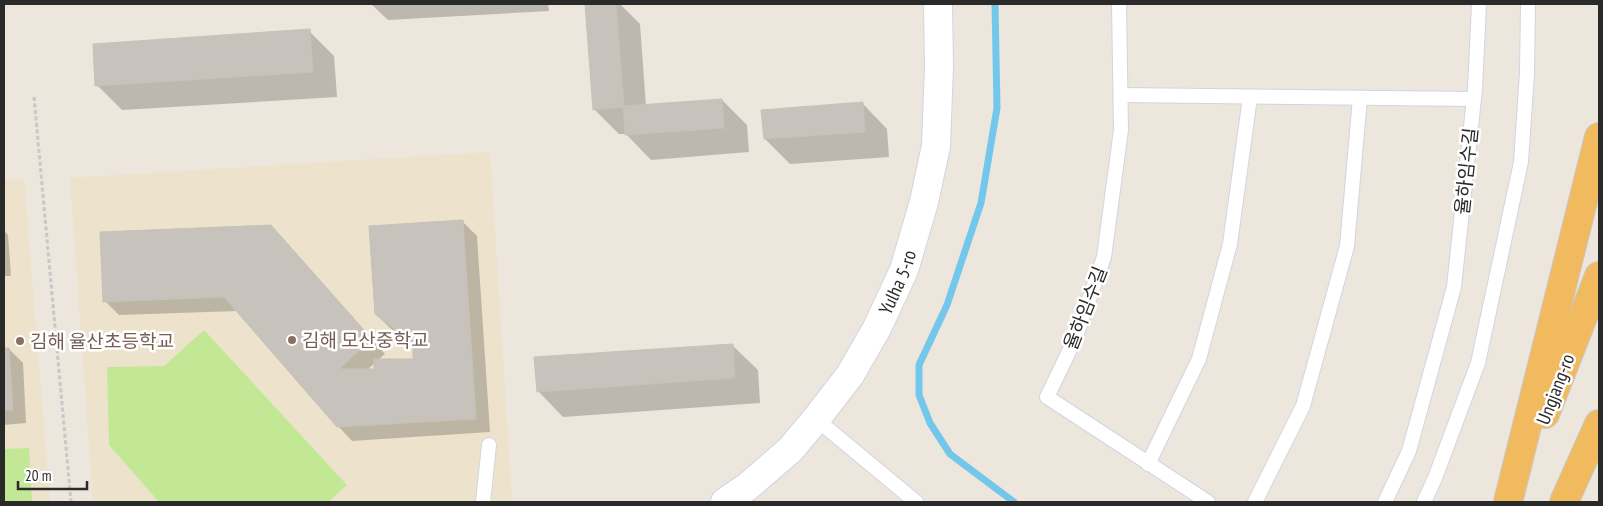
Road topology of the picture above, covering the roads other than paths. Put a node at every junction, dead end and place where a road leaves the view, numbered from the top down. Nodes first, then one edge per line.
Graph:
1 (938, 4) edge
2 (1118, 4) edge
3 (1479, 4) edge
4 (1528, 4) edge
5 (1121, 96) junction
6 (1250, 97) junction
7 (1360, 98) junction
8 (1474, 99) junction
9 (1599, 137) edge
10 (1599, 276) edge
11 (816, 419) junction
12 (1599, 426) edge
13 (489, 444) dead end
14 (1148, 464) junction
15 (484, 502) edge
16 (725, 502) edge
17 (916, 502) edge
18 (1208, 502) edge
19 (1255, 502) edge
20 (1385, 502) edge
21 (1424, 502) edge
22 (1510, 502) edge
23 (1564, 502) edge

1 - 11 street, Yulha 5-ro
2 - 5 lane, 율하임수길
3 - 8 lane, 율하임수길
4 - 21 lane
5 - 6 lane, 율하임수길
5 - 14 lane, 율하임수길
6 - 7 lane, 율하임수길
6 - 14 lane
7 - 8 lane, 율하임수길
7 - 19 lane
8 - 20 lane, 율하임수길
9 - 22 highway
10 - 22 highway, Ungjang-ro
11 - 16 street, Yulha 5-ro
11 - 17 lane
12 - 23 highway
13 - 15 lane
14 - 18 lane, 율하임수길

